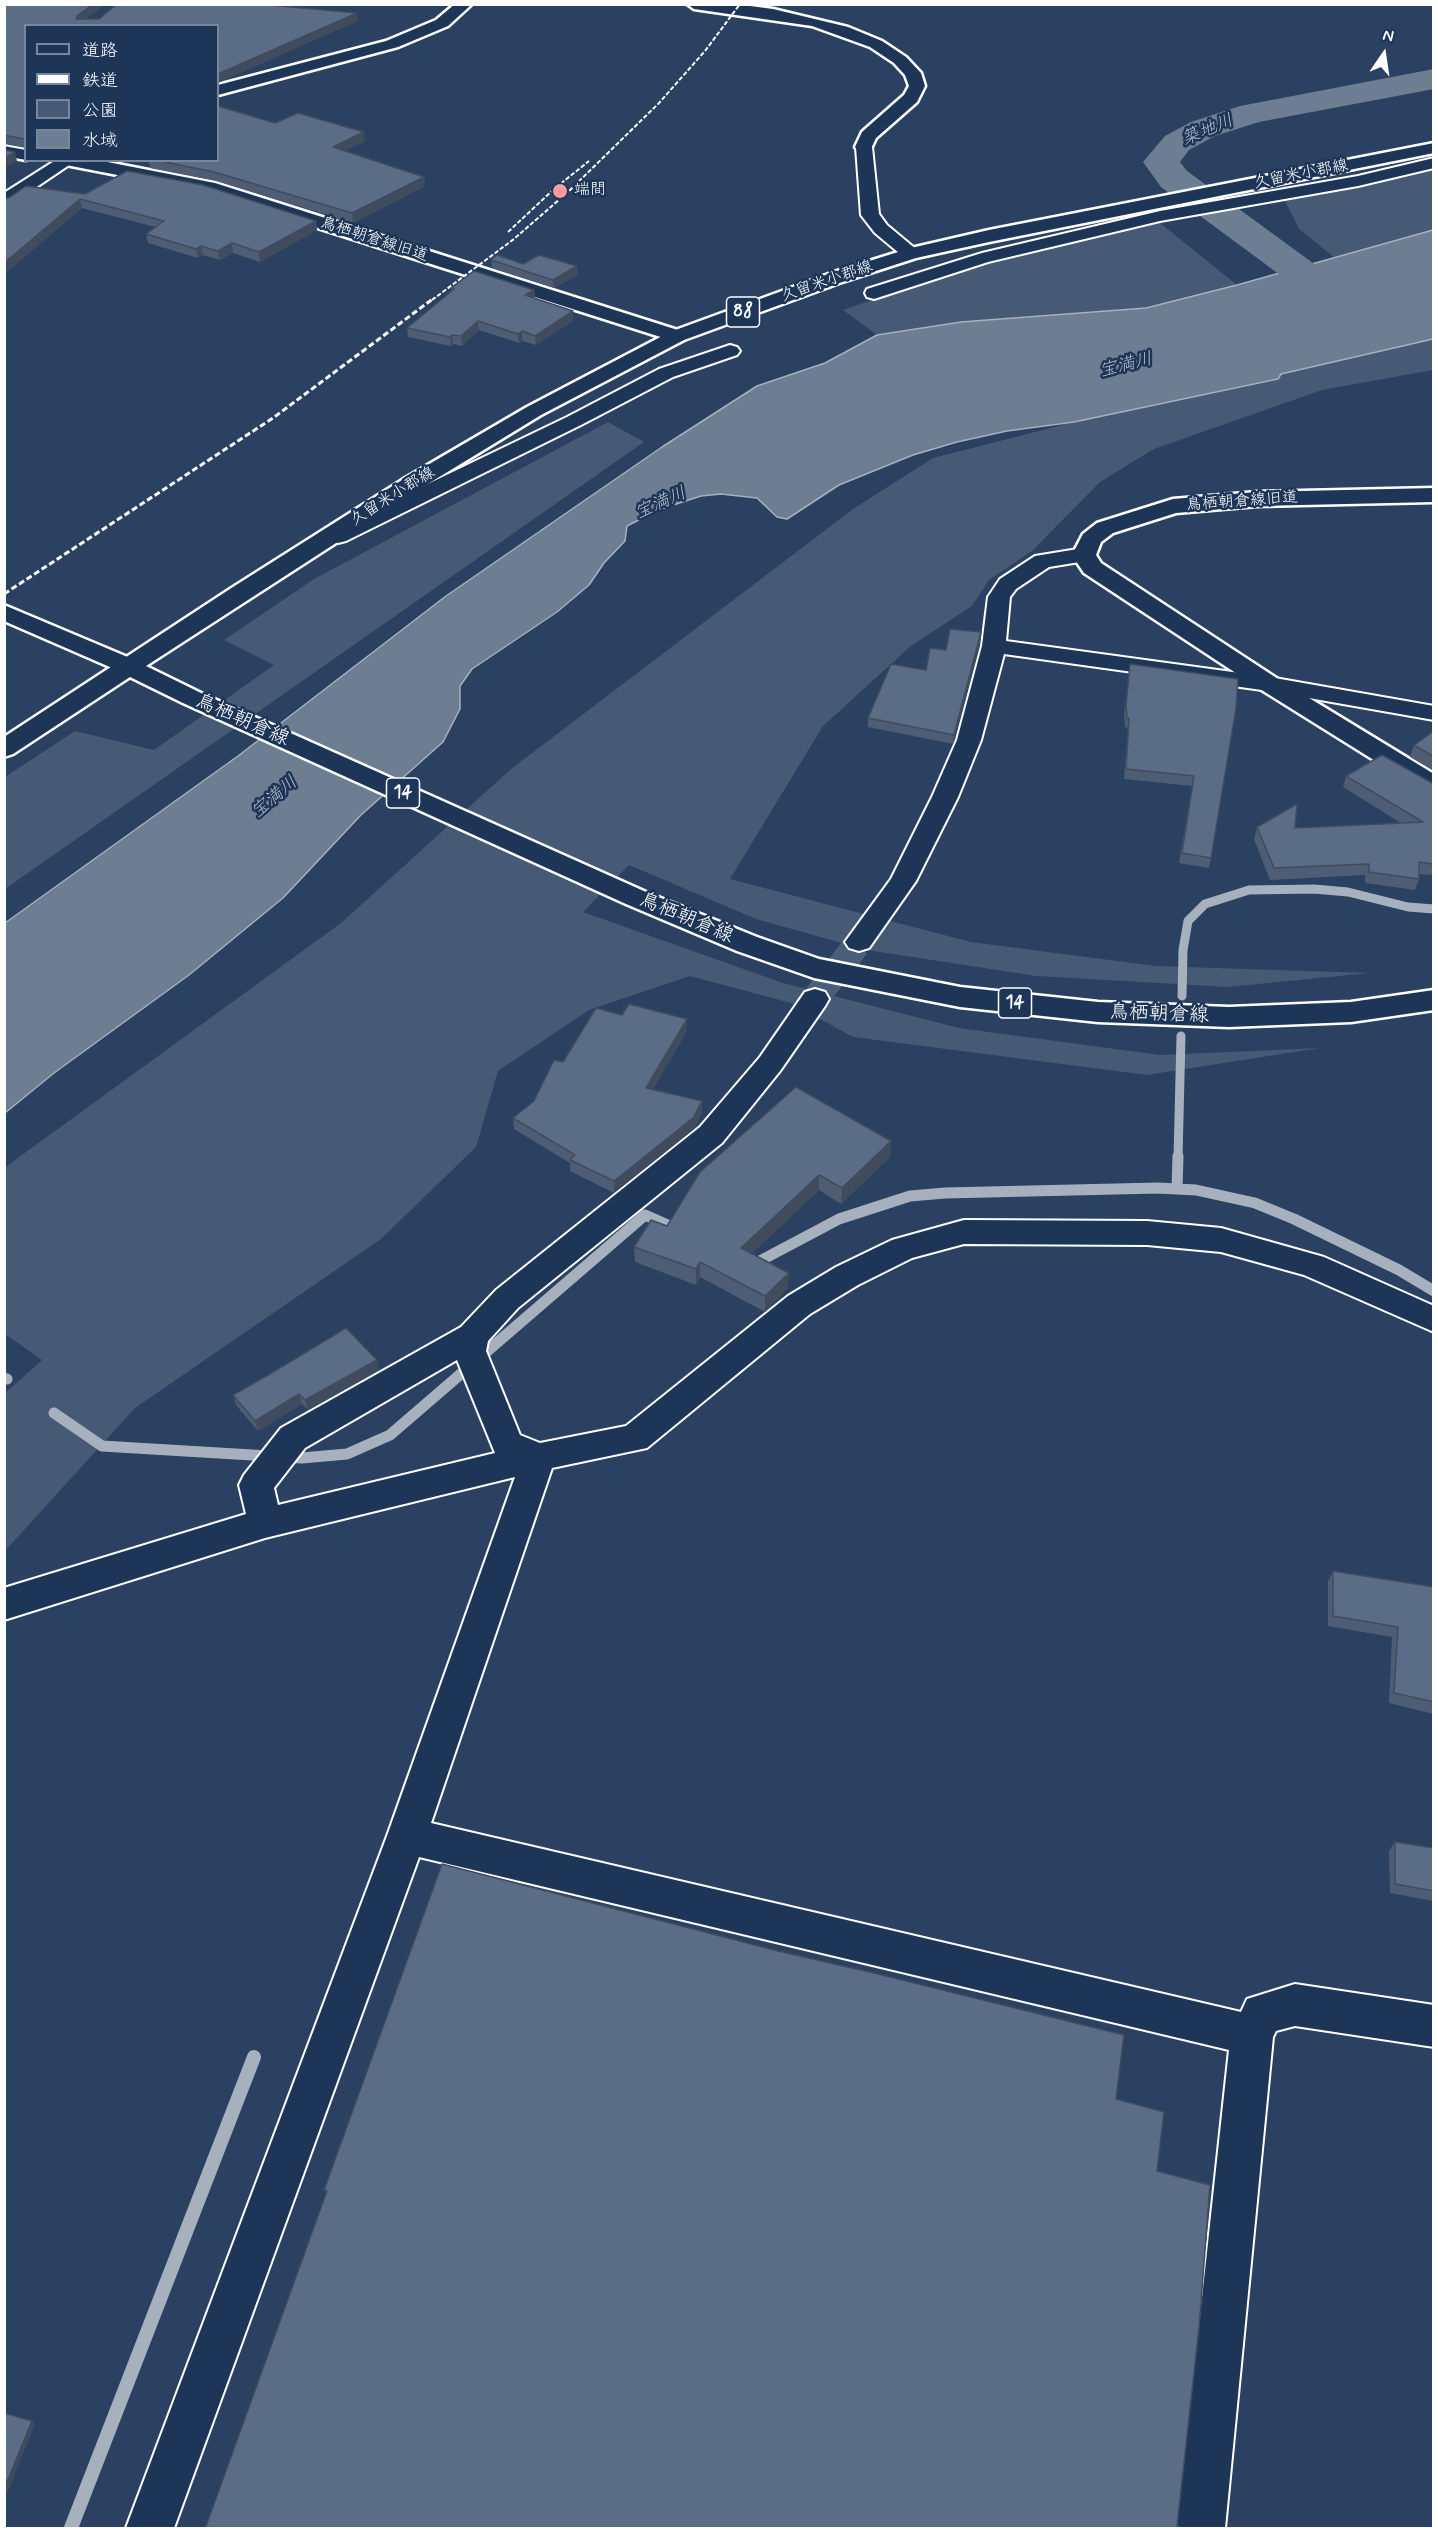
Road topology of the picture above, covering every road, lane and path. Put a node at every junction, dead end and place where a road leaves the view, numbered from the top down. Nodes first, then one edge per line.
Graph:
1 (465, 4) edge
2 (694, 4) edge
3 (220, 87) edge
4 (864, 147) joint
5 (1434, 148) edge
6 (4, 152) edge
7 (24, 154) edge
8 (65, 162) edge
9 (72, 162) edge
10 (1434, 163) edge
11 (4, 201) edge
12 (911, 254) junction
13 (874, 293) dead end
14 (677, 336) junction
15 (730, 351) dead end
16 (1434, 495) edge
17 (302, 553) junction
18 (1088, 561) junction
19 (4, 612) edge
20 (993, 646) junction
21 (128, 666) junction
22 (1269, 684) junction
23 (1434, 712) edge
24 (4, 749) edge
25 (1434, 786) edge
26 (859, 942) tunnel mouth
27 (815, 999) tunnel mouth
28 (1434, 1000) edge
29 (1434, 1320) edge
30 (472, 1336) junction
31 (538, 1457) junction
32 (266, 1523) junction
33 (4, 1604) edge
34 (407, 1836) junction
35 (1434, 2026) edge
36 (1252, 2035) junction
37 (150, 2529) edge
38 (1201, 2529) edge

1 - 3 main road
2 - 4 main road
4 - 12 street
5 - 12 main road, 久留米小郡線 / 88
6 - 7 main road
8 - 11 street
9 - 14 main road, 鳥栖朝倉線旧道
10 - 13 street
12 - 14 main road, 久留米小郡線 / 88
14 - 17 main road, 久留米小郡線 / 88
15 - 17 street
16 - 18 main road, 鳥栖朝倉線旧道
17 - 21 main road, 久留米小郡線 / 88
18 - 20 street
18 - 22 main road
19 - 21 main road
20 - 22 street
20 - 26 street
21 - 24 main road
21 - 28 main road, 鳥栖朝倉線 / 14
22 - 23 street
22 - 25 main road
27 - 30 street
29 - 31 street
30 - 31 street
30 - 32 street
31 - 32 street
31 - 34 street
32 - 33 street
34 - 36 street
34 - 37 street
35 - 36 street
36 - 38 street

